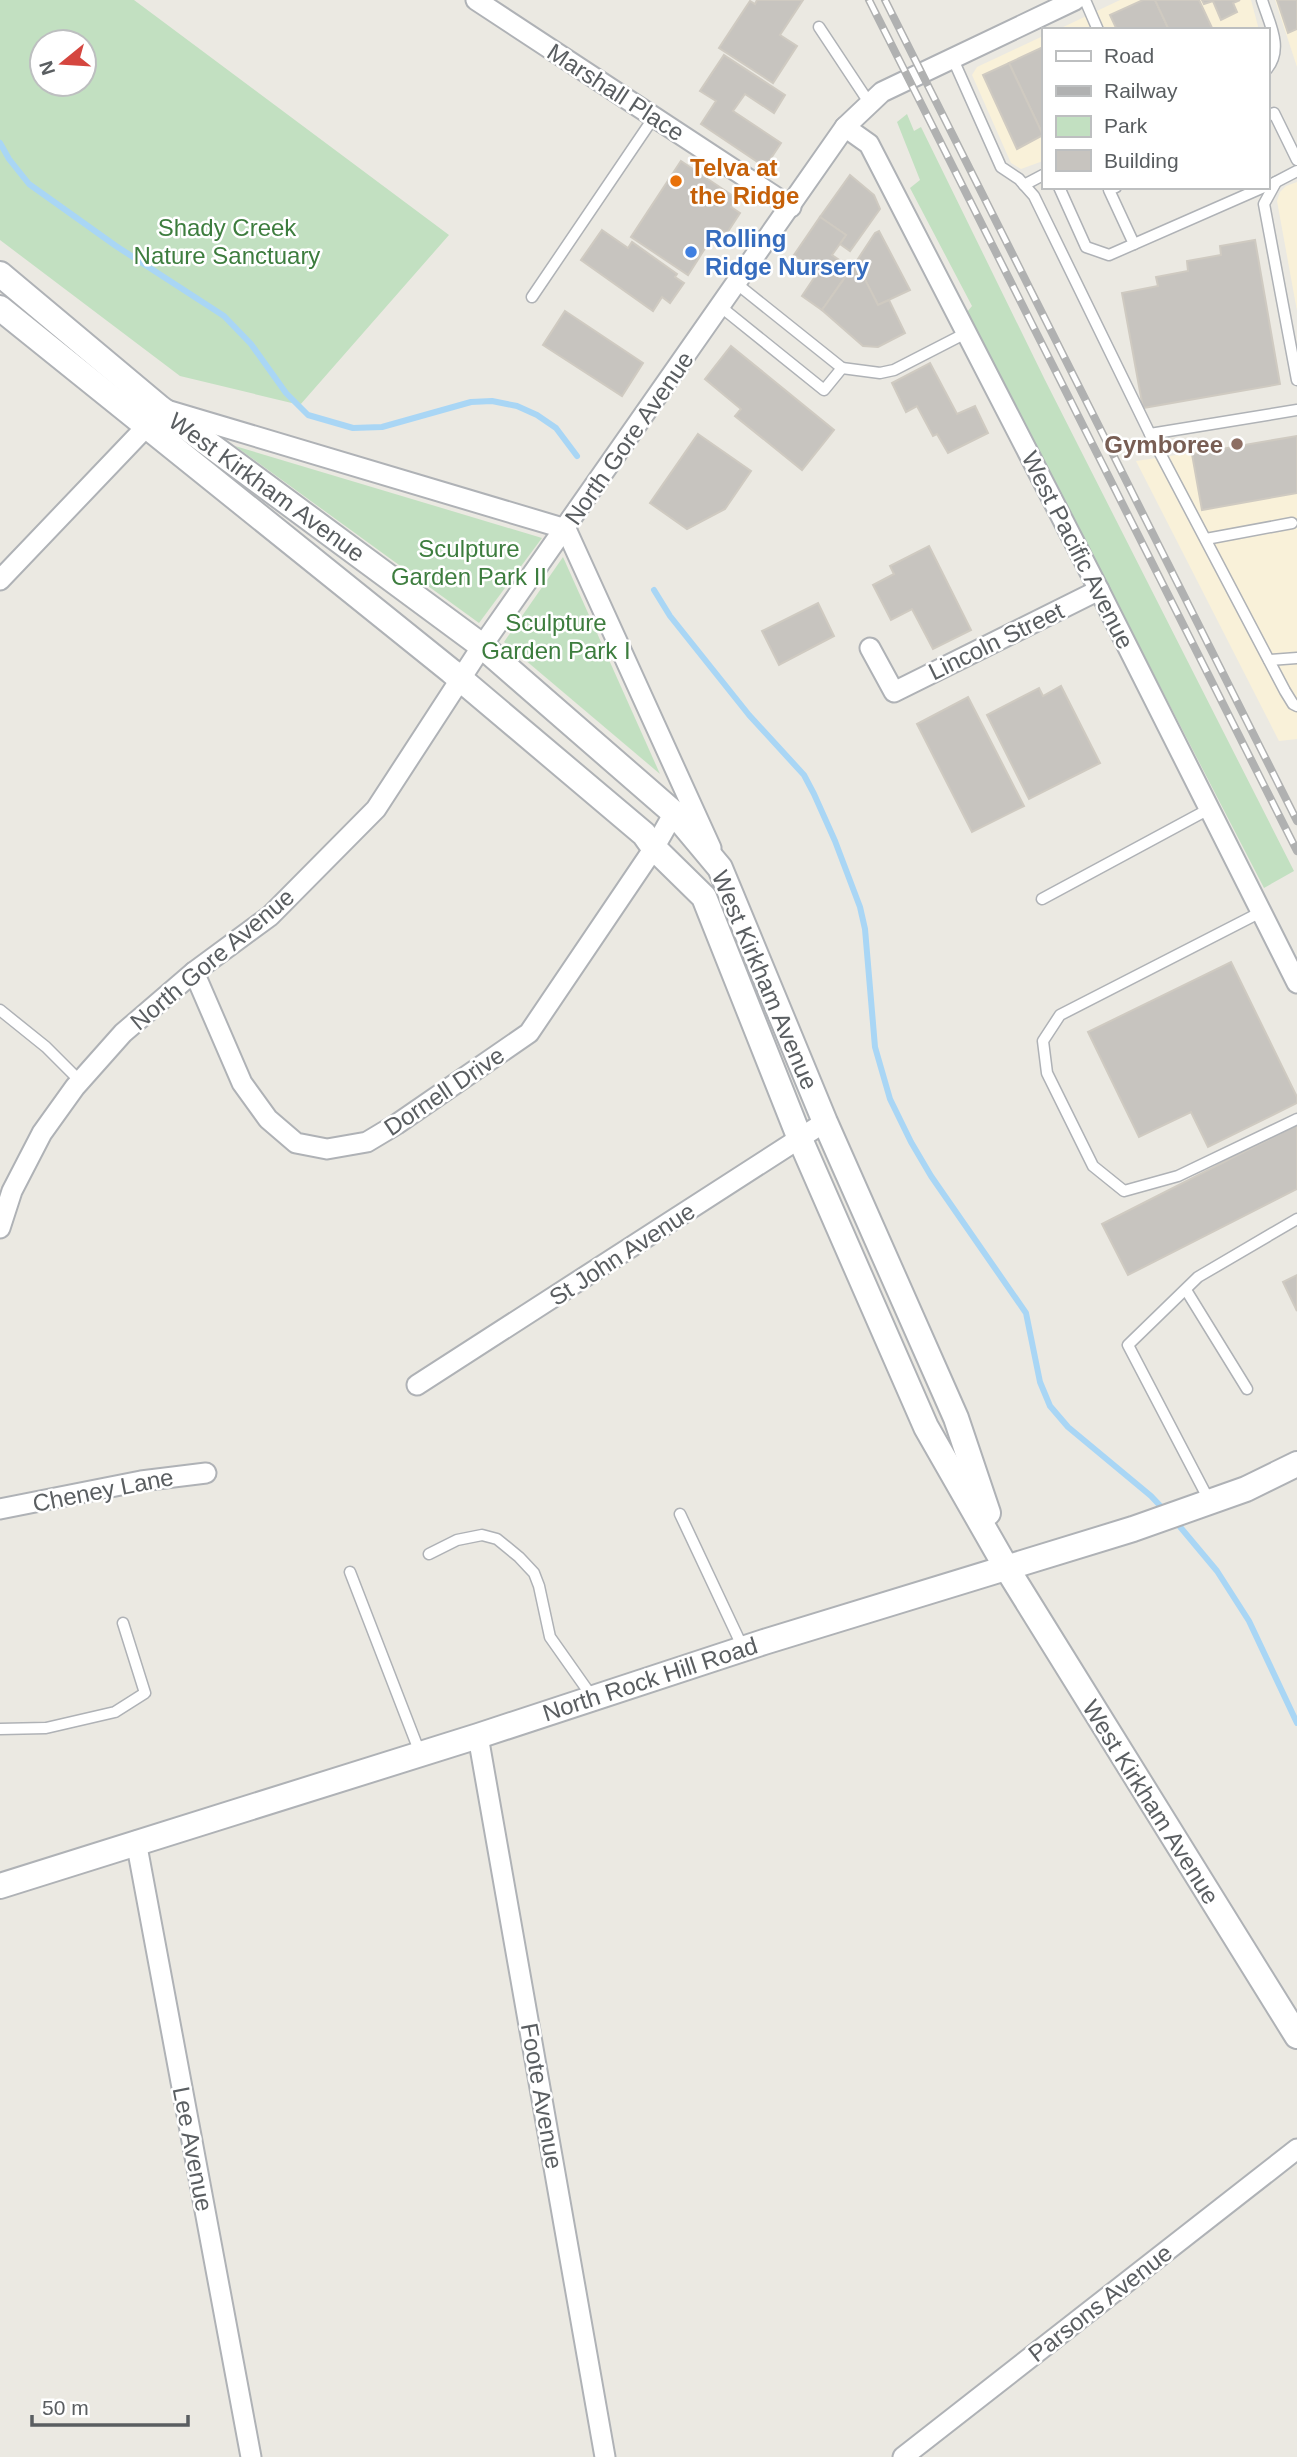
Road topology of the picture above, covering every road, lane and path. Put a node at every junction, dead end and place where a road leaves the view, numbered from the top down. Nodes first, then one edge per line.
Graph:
1 (476, 0) edge
2 (1074, 0) edge
3 (1085, 0) edge
4 (1262, 0) edge
5 (819, 27) dead end
6 (1097, 28) edge
7 (952, 57) junction
8 (1269, 66) edge
9 (870, 104) junction
10 (1269, 115) edge
11 (654, 117) junction
12 (845, 127) junction
13 (1297, 160) edge
14 (1297, 171) edge
15 (1042, 176) edge
16 (1024, 185) junction
17 (1269, 185) edge
18 (1060, 189) edge
19 (1111, 189) edge
20 (1260, 189) edge
21 (1268, 189) edge
22 (791, 207) junction
23 (1134, 244) junction
24 (0, 274) edge
25 (737, 284) junction
26 (532, 297) dead end
27 (720, 307) junction
28 (0, 308) edge
29 (966, 333) junction
30 (842, 368) junction
31 (1297, 380) edge
32 (1297, 410) edge
33 (153, 417) junction
34 (1150, 434) junction
35 (1292, 523) dead end
36 (566, 529) junction
37 (1206, 539) junction
38 (0, 580) edge
39 (1099, 590) junction
40 (482, 646) junction
41 (870, 648) dead end
42 (1297, 658) edge
43 (1269, 660) junction
44 (460, 678) junction
45 (1297, 706) edge
46 (1209, 809) junction
47 (674, 813) junction
48 (653, 848) junction
49 (720, 868) junction
50 (1042, 899) dead end
51 (1261, 912) junction
52 (194, 972) junction
53 (1297, 983) edge
54 (0, 1010) edge
55 (80, 1081) junction
56 (1297, 1119) edge
57 (825, 1122) junction
58 (800, 1139) junction
59 (1297, 1219) edge
60 (0, 1228) edge
61 (1186, 1290) junction
62 (418, 1385) dead end
63 (1247, 1389) dead end
64 (1297, 1464) edge
65 (206, 1474) dead end
66 (1203, 1505) junction
67 (0, 1509) edge
68 (680, 1514) dead end
69 (429, 1554) dead end
70 (1006, 1567) junction
71 (350, 1572) dead end
72 (123, 1623) dead end
73 (743, 1649) junction
74 (593, 1698) junction
75 (0, 1729) edge
76 (478, 1735) junction
77 (420, 1754) junction
78 (136, 1841) junction
79 (0, 1886) edge
80 (1297, 2036) edge
81 (1297, 2149) edge
82 (251, 2457) edge
83 (605, 2457) edge
84 (903, 2457) edge

1 - 11 street, Marshall Place
2 - 7 street, North Gore Avenue
3 - 6 lane
4 - 8 lane
5 - 9 lane
7 - 9 street, North Gore Avenue
7 - 16 lane
9 - 12 street, North Gore Avenue
10 - 13 lane
11 - 22 street, Marshall Place
11 - 26 lane
12 - 22 street, North Gore Avenue
12 - 29 street, West Pacific Avenue
14 - 17 lane
15 - 16 lane
16 - 34 lane
18 - 23 lane
19 - 23 lane
20 - 23 lane
21 - 31 lane
22 - 25 street, North Gore Avenue
24 - 33 street, West Kirkham Avenue
25 - 27 street, North Gore Avenue
25 - 30 lane
27 - 30 lane
27 - 36 street, North Gore Avenue
28 - 33 street, West Kirkham Avenue
29 - 30 lane
29 - 39 street, West Pacific Avenue
32 - 34 lane
33 - 36 street
33 - 38 street
33 - 40 street, West Kirkham Avenue
33 - 44 street, West Kirkham Avenue
34 - 37 lane
35 - 37 lane
36 - 40 street, North Gore Avenue
36 - 49 street
37 - 43 lane
39 - 41 street, Lincoln Street
39 - 46 street, West Pacific Avenue
40 - 44 street, North Gore Avenue
40 - 47 street, West Kirkham Avenue
42 - 43 lane
43 - 45 lane
44 - 48 street, West Kirkham Avenue
44 - 52 street, North Gore Avenue
46 - 50 lane
46 - 51 street, West Pacific Avenue
47 - 48 street, Dornell Drive
47 - 49 street, West Kirkham Avenue
48 - 52 street, Dornell Drive
48 - 58 street, West Kirkham Avenue
49 - 57 street, West Kirkham Avenue
51 - 53 street, West Pacific Avenue
51 - 56 lane
52 - 55 street, North Gore Avenue
54 - 55 lane
55 - 60 street, North Gore Avenue
57 - 58 street, St John Avenue
57 - 70 street, West Kirkham Avenue
58 - 62 street, St John Avenue
58 - 70 street, West Kirkham Avenue
59 - 61 lane
61 - 63 lane
61 - 66 lane
64 - 66 street, North Rock Hill Road
65 - 67 street, Cheney Lane
66 - 70 street, North Rock Hill Road
68 - 73 lane
69 - 74 lane
70 - 73 street, North Rock Hill Road
70 - 80 street, West Kirkham Avenue
71 - 77 lane
72 - 75 lane
73 - 74 street, North Rock Hill Road
74 - 76 street, North Rock Hill Road
76 - 77 street, North Rock Hill Road
76 - 83 street, Foote Avenue
77 - 78 street, North Rock Hill Road
78 - 79 street, North Rock Hill Road
78 - 82 street, Lee Avenue
81 - 84 street, Parsons Avenue

